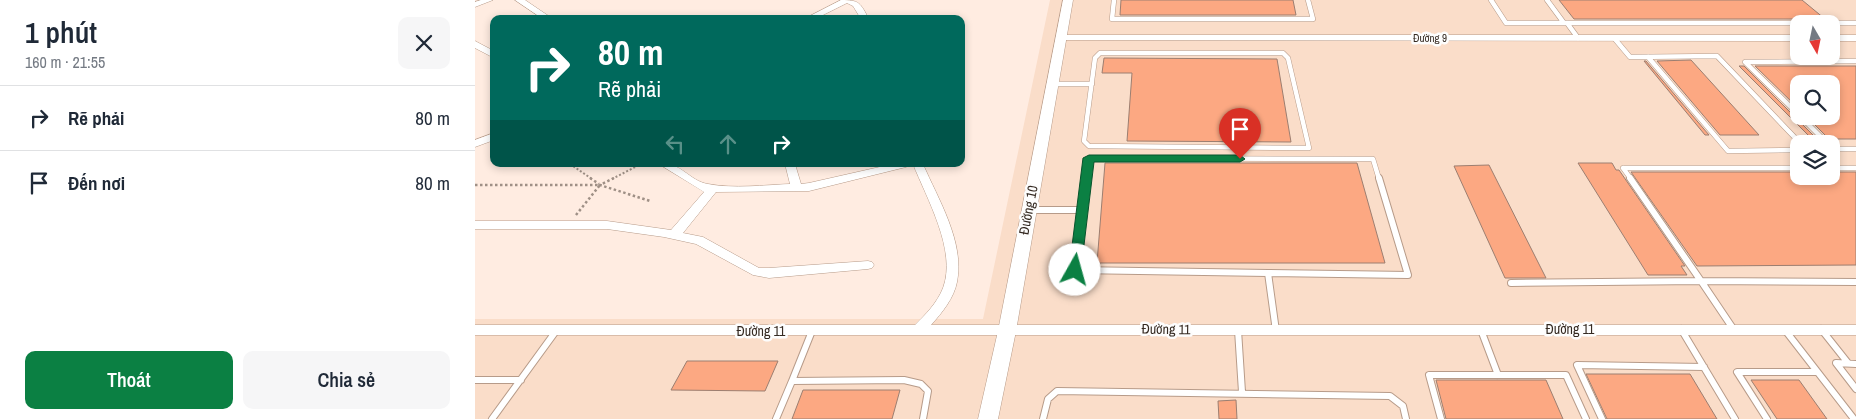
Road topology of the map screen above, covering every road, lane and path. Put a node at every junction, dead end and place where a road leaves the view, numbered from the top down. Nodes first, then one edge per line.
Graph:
1 (489, 0) edge
2 (519, 0) edge
3 (847, 0) edge
4 (1068, 0) edge
5 (1114, 0) edge
6 (1308, 0) edge
7 (1491, 0) edge
8 (1547, 0) edge
9 (475, 5) edge
10 (543, 15) edge
11 (816, 15) edge
12 (863, 15) edge
13 (1565, 23) junction
14 (1856, 23) edge
15 (1062, 38) junction
16 (1578, 38) junction
17 (1614, 38) junction
18 (1790, 38) edge
19 (1840, 38) edge
20 (1856, 38) edge
21 (475, 44) edge
22 (490, 53) edge
23 (1648, 56) junction
24 (1840, 61) edge
25 (1856, 61) edge
26 (1790, 62) edge
27 (1052, 84) junction
28 (1092, 84) junction
29 (1790, 107) edge
30 (1808, 125) edge
31 (1792, 135) edge
32 (1819, 135) edge
33 (490, 138) edge
34 (475, 144) edge
35 (1790, 150) edge
36 (1840, 150) edge
37 (1856, 150) edge
38 (574, 167) edge
39 (635, 167) edge
40 (669, 167) edge
41 (791, 167) edge
42 (892, 167) edge
43 (919, 167) edge
44 (1790, 168) edge
45 (1840, 168) edge
46 (1856, 168) edge
47 (475, 185) edge
48 (600, 185) junction
49 (712, 188) junction
50 (797, 188) junction
51 (651, 201) dead end
52 (1028, 210) junction
53 (1082, 210) junction
54 (575, 216) dead end
55 (475, 225) edge
56 (669, 235) junction
57 (868, 265) dead end
58 (1268, 273) junction
59 (1701, 281) junction
60 (1511, 283) dead end
61 (1855, 283) edge
62 (1680, 328) junction
63 (1821, 329) junction
64 (475, 330) edge
65 (1238, 330) junction
66 (1481, 330) junction
67 (1734, 330) junction
68 (1785, 330) junction
69 (1856, 330) edge
70 (556, 331) junction
71 (812, 331) junction
72 (1007, 331) junction
73 (1276, 331) junction
74 (917, 332) junction
75 (1847, 363) junction
76 (1856, 364) edge
77 (1704, 367) junction
78 (1817, 372) junction
79 (1498, 375) junction
80 (475, 380) edge
81 (521, 380) junction
82 (792, 381) junction
83 (1856, 389) edge
84 (1241, 392) junction
85 (492, 419) edge
86 (776, 419) edge
87 (923, 419) edge
88 (988, 419) edge
89 (1043, 419) edge
90 (1407, 419) edge
91 (1441, 419) edge
92 (1586, 419) edge
93 (1602, 419) edge
94 (1735, 419) edge
95 (1767, 419) edge
96 (1854, 419) edge

1 - 9 street
2 - 10 street
3 - 11 street
3 - 12 street
4 - 15 street, Đường 10
5 - 6 lane
7 - 13 lane
8 - 13 lane
13 - 14 lane
13 - 16 lane
15 - 16 street, Đường 9
15 - 27 street, Đường 10
16 - 17 street, Đường 9
17 - 18 street, Đường 9
17 - 23 lane
19 - 20 street
21 - 22 street
23 - 31 lane
23 - 35 lane
24 - 25 lane
26 - 29 lane
27 - 28 lane
27 - 52 street, Đường 10
28 - 28 lane
30 - 32 lane
33 - 34 street
36 - 37 lane
38 - 48 path
39 - 48 path
40 - 49 street
41 - 50 street
42 - 50 street
43 - 74 street
44 - 59 lane
45 - 46 lane
47 - 48 path
48 - 51 path
48 - 54 path
49 - 50 street
49 - 56 street
52 - 53 lane
52 - 72 street, Đường 10
53 - 58 lane
53 - 58 lane
55 - 56 street
56 - 57 street
58 - 73 lane
59 - 60 lane
59 - 61 lane
59 - 67 lane
62 - 66 street, Đường 11
62 - 67 street, Đường 11
62 - 77 lane
63 - 68 street, Đường 11
63 - 69 street, Đường 11
63 - 75 lane
64 - 70 street, Đường 11
65 - 72 street, Đường 11
65 - 73 street, Đường 11
65 - 84 lane
66 - 73 street, Đường 11
66 - 79 lane
67 - 68 street, Đường 11
68 - 78 lane
70 - 71 street, Đường 11
70 - 81 lane
71 - 74 street, Đường 11
71 - 82 lane
72 - 74 street, Đường 11
72 - 88 street, Đường 10
75 - 76 lane
75 - 83 lane
77 - 93 lane
77 - 94 lane
78 - 95 lane
78 - 96 lane
79 - 91 lane
79 - 92 lane
80 - 81 lane
81 - 85 lane
82 - 86 lane
82 - 87 lane
84 - 89 lane
84 - 90 lane

